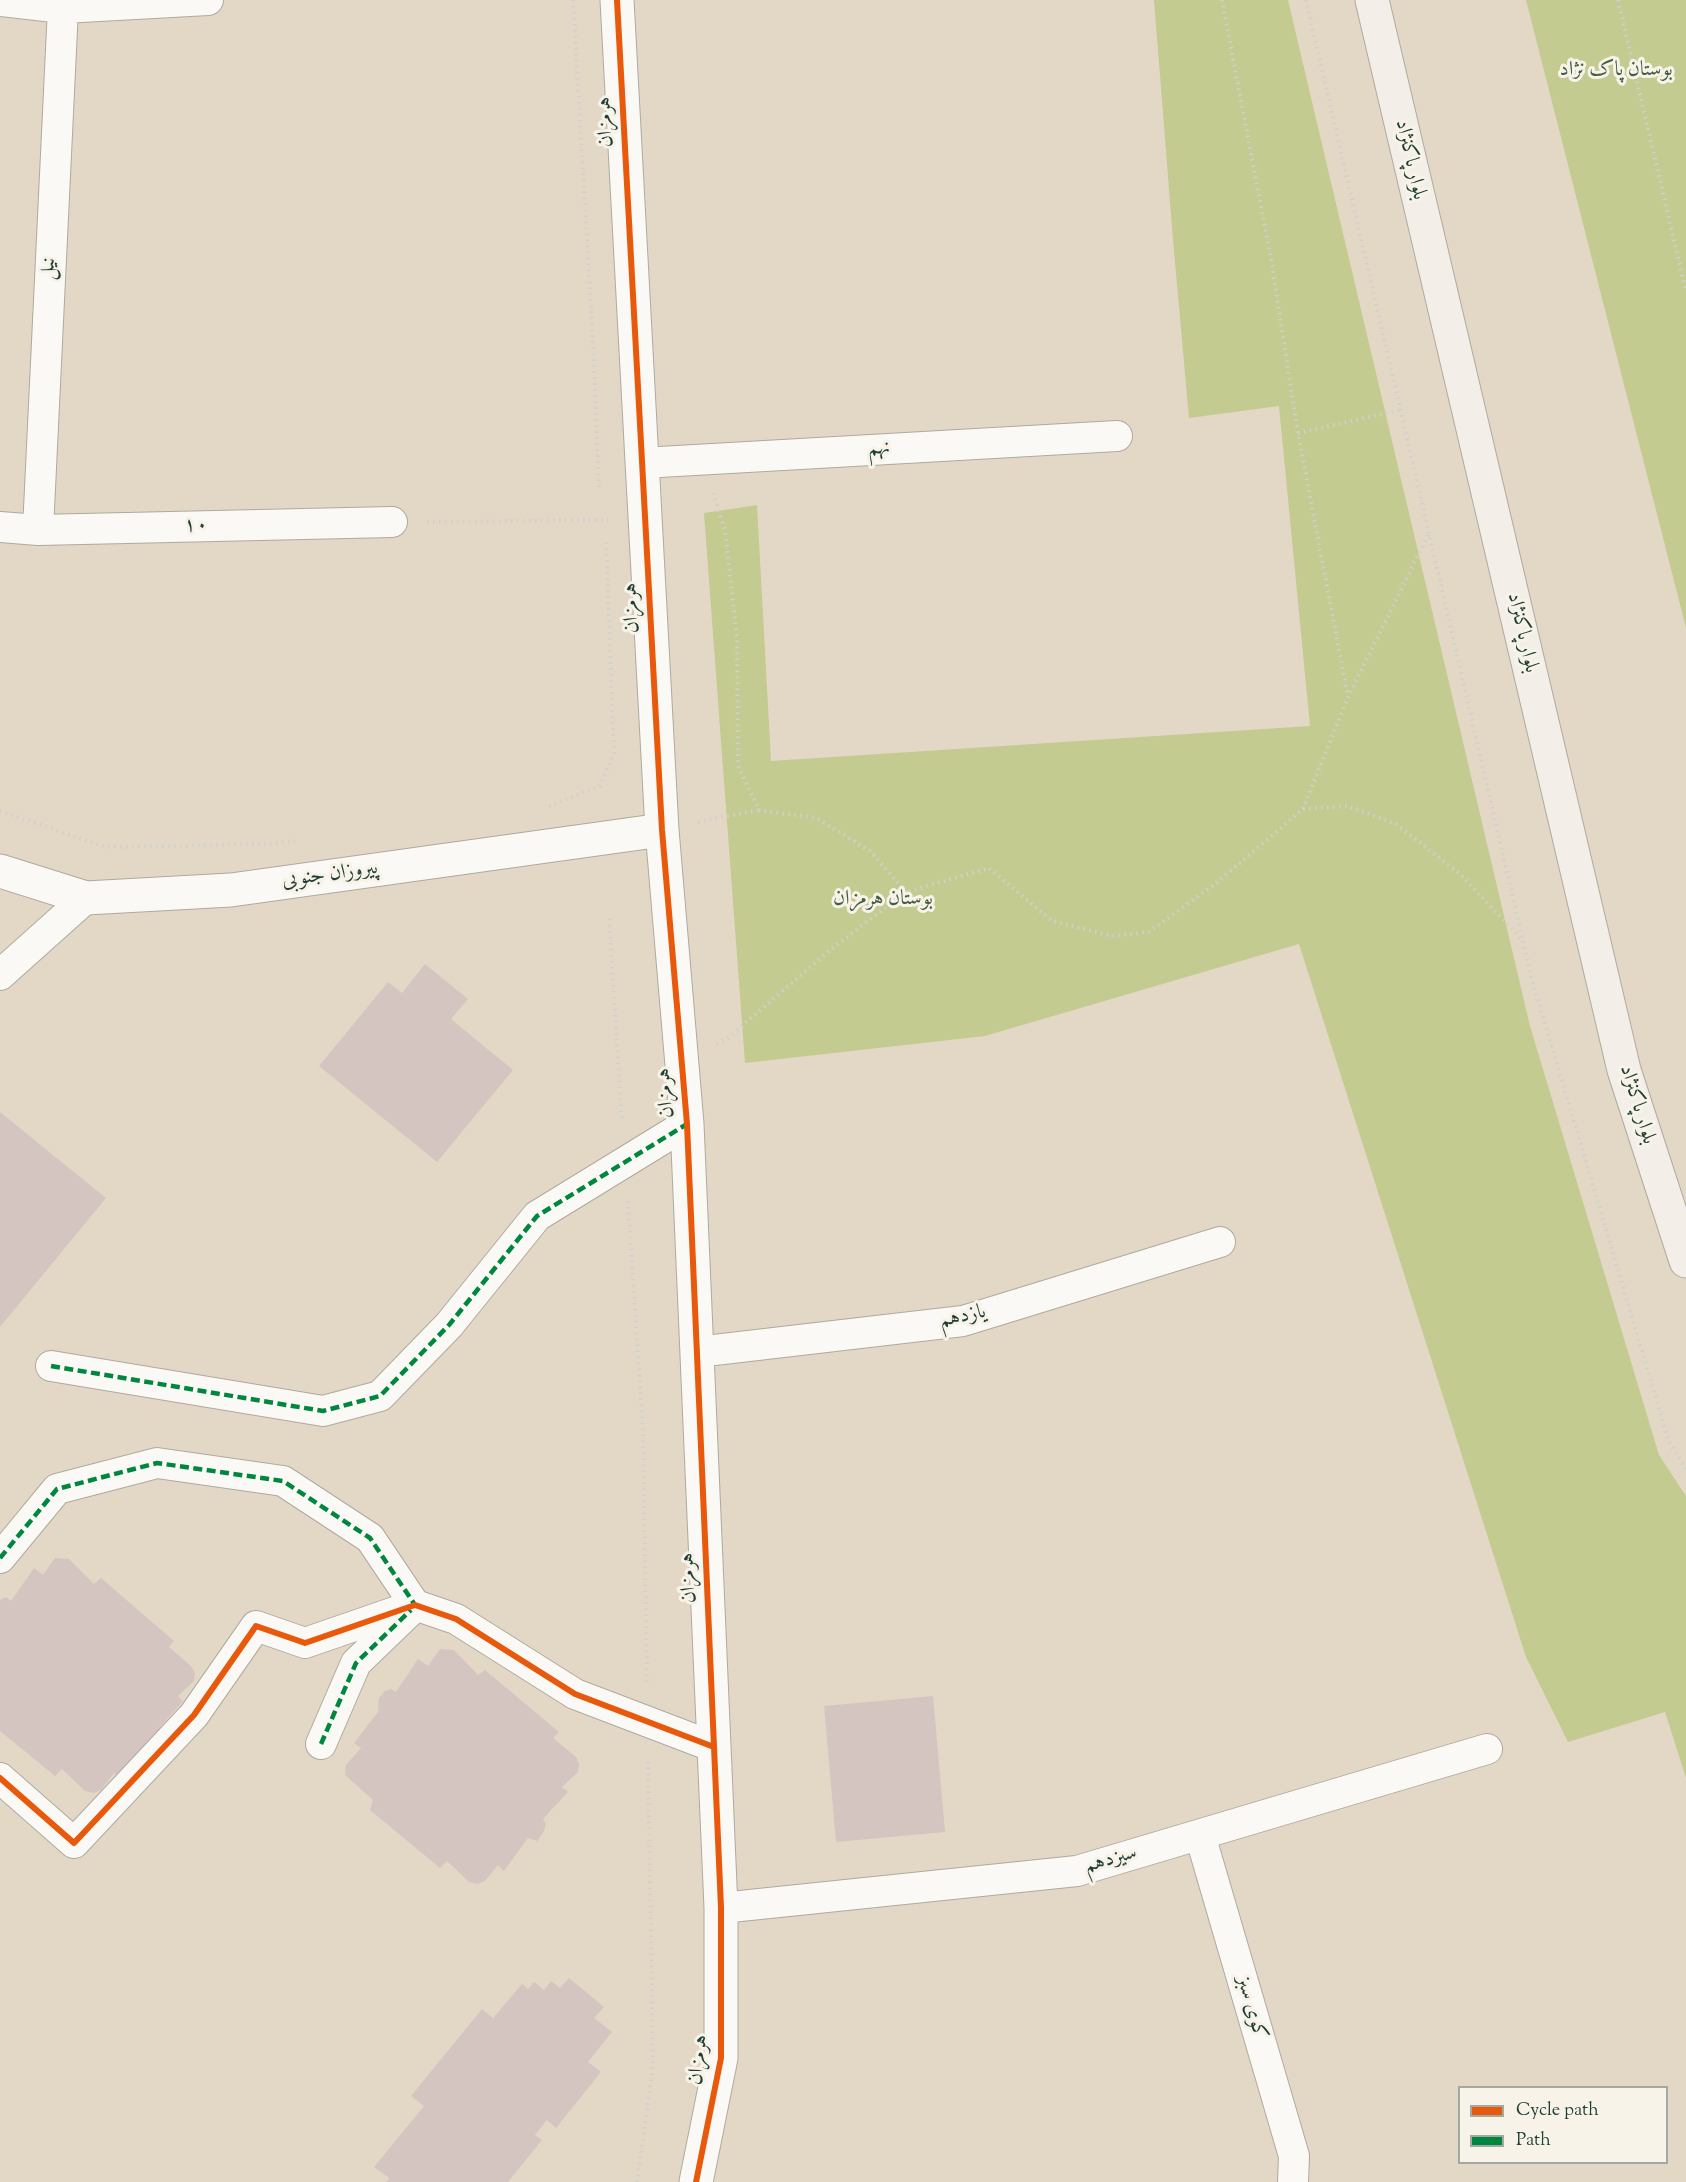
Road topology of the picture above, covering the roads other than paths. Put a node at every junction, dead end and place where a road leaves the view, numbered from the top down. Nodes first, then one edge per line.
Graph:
1 (208, 0) edge
2 (617, 0) edge
3 (1372, 0) edge
4 (0, 1) edge
5 (63, 8) junction
6 (1117, 436) dead end
7 (642, 463) junction
8 (392, 522) road end
9 (0, 527) edge
10 (38, 530) junction
11 (662, 830) junction
12 (0, 871) edge
13 (86, 898) junction
14 (0, 975) edge
15 (687, 1124) junction
16 (1220, 1242) dead end
17 (1686, 1261) edge
18 (696, 1352) junction
19 (51, 1366) dead end
20 (0, 1558) edge
21 (415, 1605) junction
22 (321, 1744) dead end
23 (714, 1747) junction
24 (1487, 1749) dead end
25 (0, 1778) edge
26 (1200, 1834) junction
27 (721, 1908) junction
28 (696, 2182) edge
29 (1293, 2182) edge

1 - 5 street
2 - 7 street, هرمزان
3 - 17 main road, بلوار پاکنژاد
4 - 5 street
5 - 10 street, نیل
6 - 7 street, نهم
7 - 11 street, هرمزان
8 - 10 street, ۱۰
9 - 10 street, ۱۰
11 - 13 street, پیروزان جنوبی
11 - 15 street, هرمزان
12 - 13 street, پیروزان جنوبی
13 - 14 street
15 - 18 street, هرمزان
15 - 19 street
16 - 18 street, یازدهم
18 - 23 street, هرمزان
20 - 21 street
21 - 22 street
21 - 23 street
21 - 25 street
23 - 27 street, هرمزان
24 - 26 street, سیزدهم
26 - 27 street, سیزدهم
26 - 29 street, کوی سبز
27 - 28 street, هرمزان

